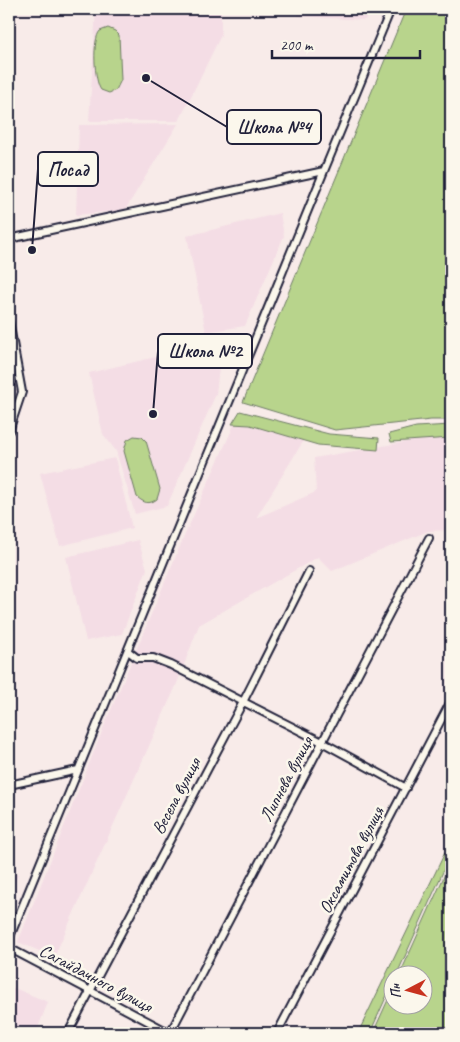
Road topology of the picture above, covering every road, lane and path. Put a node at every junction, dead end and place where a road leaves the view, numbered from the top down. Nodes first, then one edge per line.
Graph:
1 (391, 9) edge
2 (324, 172) junction
3 (9, 240) edge
4 (9, 321) edge
5 (9, 431) edge
6 (429, 538) dead end
7 (309, 571) dead end
8 (128, 651) junction
9 (451, 701) edge
10 (243, 702) junction
11 (322, 742) junction
12 (78, 770) junction
13 (9, 785) edge
14 (406, 788) junction
15 (9, 939) edge
16 (9, 948) edge
17 (90, 991) junction
18 (68, 1033) edge
19 (170, 1033) edge
20 (277, 1033) edge

1 - 2 street
2 - 3 street
2 - 8 street
4 - 5 street
6 - 11 street, Липнева вулиця
7 - 10 street, Весела вулиця
8 - 10 street
8 - 12 street
9 - 14 street, Оксамитова вулиця
10 - 11 street
10 - 17 street, Весела вулиця
11 - 14 street
11 - 19 street, Липнева вулиця
12 - 13 street
12 - 15 street
14 - 20 street, Оксамитова вулиця
16 - 17 street, Сагайдачного вулиця
17 - 18 street, Весела вулиця
17 - 19 street, Сагайдачного вулиця

